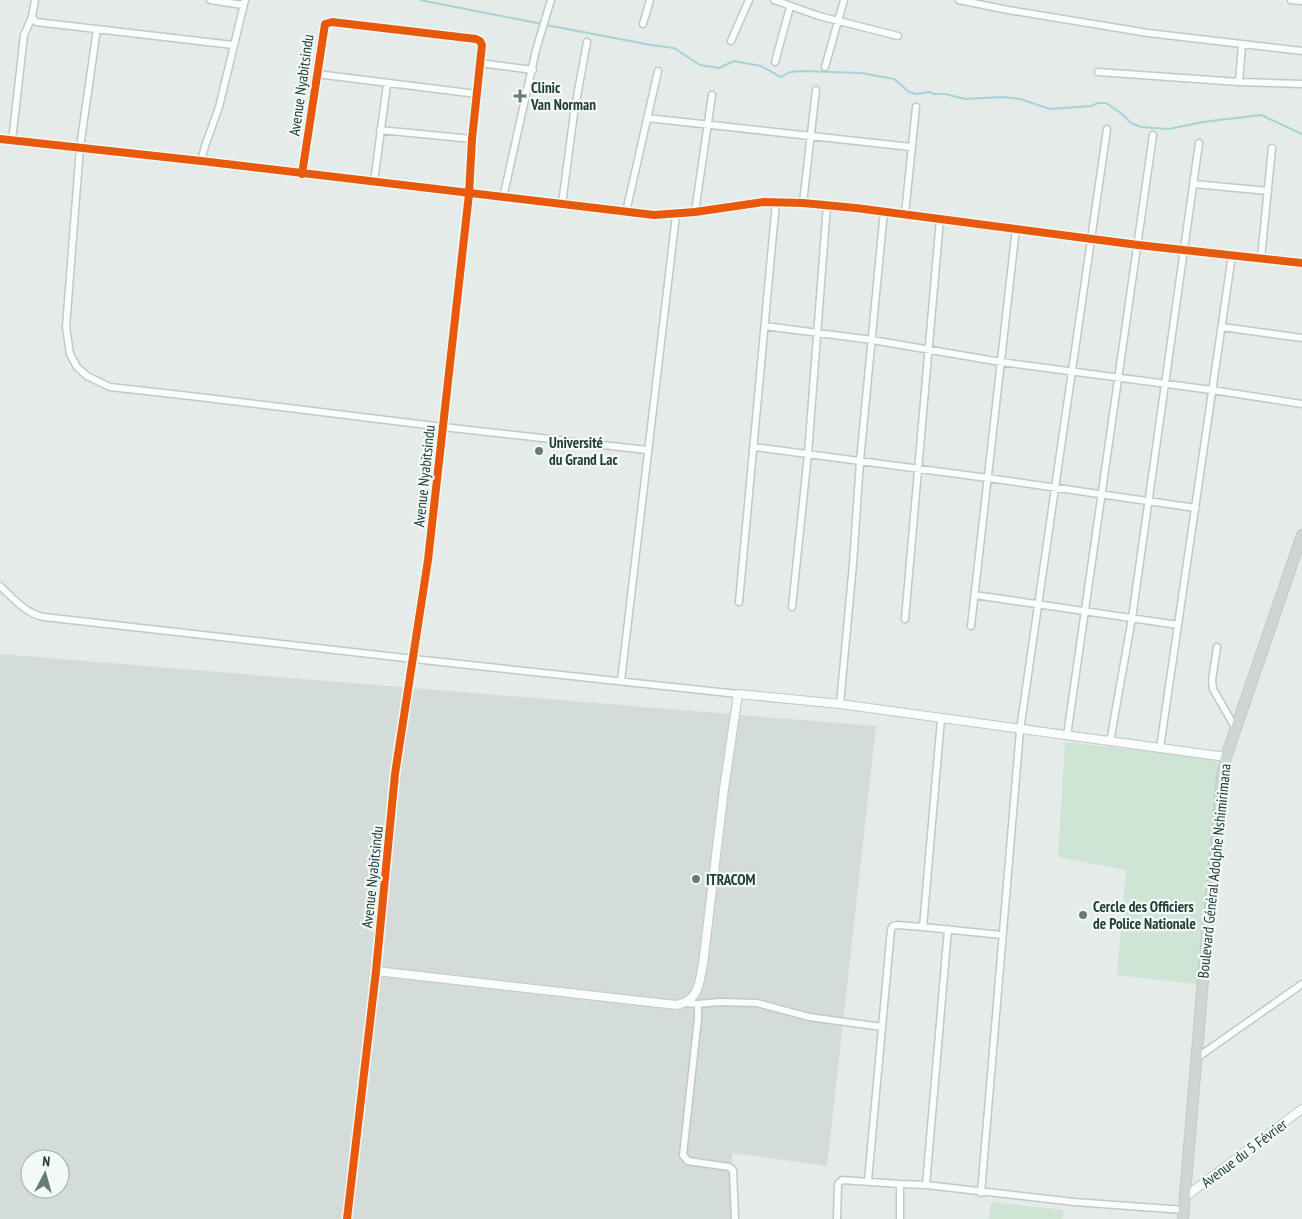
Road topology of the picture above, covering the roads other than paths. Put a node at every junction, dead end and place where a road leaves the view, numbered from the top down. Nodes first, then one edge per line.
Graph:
1 (34, 0) edge
2 (210, 0) edge
3 (551, 0) edge
4 (650, 0) edge
5 (749, 0) edge
6 (774, 0) edge
7 (844, 0) edge
8 (959, 0) edge
9 (1291, 0) edge
10 (1302, 2) edge
11 (244, 3) edge
12 (790, 7) junction
13 (32, 17) junction
14 (838, 20) junction
15 (643, 24) dead end
16 (97, 29) junction
17 (898, 36) dead end
18 (731, 41) dead end
19 (587, 42) dead end
20 (233, 45) junction
21 (1242, 45) junction
22 (1302, 51) edge
23 (480, 62) junction
24 (775, 62) dead end
25 (825, 67) dead end
26 (532, 70) junction
27 (658, 71) dead end
28 (1098, 72) dead end
29 (317, 74) junction
30 (1239, 82) junction
31 (387, 84) junction
32 (1302, 84) edge
33 (816, 90) dead end
34 (477, 94) junction
35 (712, 95) dead end
36 (916, 107) dead end
37 (647, 118) junction
38 (707, 126) junction
39 (1107, 129) dead end
40 (380, 130) junction
41 (1153, 135) dead end
42 (811, 136) junction
43 (472, 139) junction
44 (0, 140) edge
45 (12, 141) junction
46 (1199, 143) dead end
47 (80, 147) junction
48 (911, 148) junction
49 (1272, 148) dead end
50 (202, 161) junction
51 (302, 174) junction
52 (374, 182) junction
53 (1194, 184) junction
54 (1268, 190) junction
55 (469, 194) junction
56 (503, 198) junction
57 (776, 202) junction
58 (803, 203) junction
59 (562, 204) junction
60 (827, 205) junction
61 (884, 211) junction
62 (626, 212) junction
63 (695, 212) junction
64 (676, 214) junction
65 (905, 214) junction
66 (940, 219) junction
67 (1016, 228) junction
68 (1091, 238) junction
69 (1138, 244) junction
70 (1185, 250) junction
71 (1232, 255) junction
72 (1261, 258) junction
73 (1302, 263) edge
74 (765, 326) junction
75 (1222, 327) junction
76 (817, 332) junction
77 (1302, 338) edge
78 (872, 340) junction
79 (928, 349) junction
80 (1001, 362) junction
81 (1071, 372) junction
82 (1119, 378) junction
83 (1165, 384) junction
84 (1212, 390) junction
85 (1302, 404) edge
86 (443, 427) junction
87 (754, 447) junction
88 (647, 450) junction
89 (808, 454) junction
90 (860, 461) junction
91 (918, 468) junction
92 (988, 478) junction
93 (1055, 488) junction
94 (1101, 494) junction
95 (1148, 501) junction
96 (1196, 508) junction
97 (1302, 535) edge
98 (0, 586) edge
99 (975, 595) junction
100 (739, 602) dead end
101 (1038, 604) junction
102 (792, 607) dead end
103 (1085, 611) junction
104 (1132, 618) junction
105 (905, 619) dead end
106 (971, 626) dead end
107 (1178, 626) junction
108 (1217, 647) dead end
109 (414, 659) junction
110 (621, 681) junction
111 (738, 694) junction
112 (840, 704) junction
113 (941, 719) junction
114 (1236, 729) junction
115 (1020, 730) junction
116 (1067, 736) junction
117 (1110, 742) junction
118 (1160, 748) junction
119 (1226, 757) junction
120 (924, 927) junction
121 (948, 930) junction
122 (1002, 935) junction
123 (376, 971) junction
124 (1302, 984) edge
125 (685, 1003) junction
126 (698, 1004) junction
127 (882, 1027) junction
128 (1198, 1057) junction
129 (1302, 1109) edge
130 (868, 1181) junction
131 (900, 1184) junction
132 (926, 1186) junction
133 (981, 1193) junction
134 (1186, 1197) junction
135 (1184, 1215) edge
136 (347, 1219) edge
137 (735, 1219) edge
138 (838, 1219) edge
139 (900, 1219) edge

1 - 13 street
2 - 11 street
3 - 26 street
4 - 15 street
5 - 18 street
6 - 12 street
7 - 14 street
8 - 21 street
9 - 10 street
11 - 20 street
12 - 14 street
12 - 24 street
13 - 16 street
13 - 45 street
14 - 17 street
14 - 25 street
16 - 20 street
16 - 47 street
19 - 59 street
20 - 50 street
21 - 22 street
21 - 30 street
23 - 26 street
23 - 29 street, Avenue Nyabitsindu
23 - 34 street, Avenue Nyabitsindu
26 - 56 street
27 - 37 street
28 - 30 street
29 - 31 street
29 - 51 street, Avenue Nyabitsindu
30 - 32 street
31 - 34 street
31 - 40 street
33 - 42 street
34 - 43 street, Avenue Nyabitsindu
35 - 38 street
36 - 48 street
37 - 38 street
37 - 62 street
38 - 42 street
38 - 63 street
39 - 68 street
40 - 43 street
40 - 52 street
41 - 69 street
42 - 48 street
42 - 58 street
43 - 55 street, Avenue Nyabitsindu
44 - 45 street
45 - 47 street
46 - 53 street
47 - 50 street
47 - 86 street
48 - 65 street
49 - 54 street
50 - 51 street
51 - 52 street
52 - 55 street
53 - 54 street
53 - 70 street
54 - 72 street
55 - 56 street
55 - 86 street, Avenue Nyabitsindu
56 - 59 street
57 - 58 street
57 - 63 street
57 - 74 street
58 - 60 street
59 - 62 street
60 - 61 street
60 - 76 street
61 - 65 street
61 - 78 street
62 - 64 street
63 - 64 street
64 - 88 street
65 - 66 street
66 - 67 street
66 - 79 street
67 - 68 street
67 - 80 street
68 - 69 street
68 - 81 street
69 - 70 street
69 - 82 street
70 - 71 street
70 - 83 street
71 - 72 street
71 - 75 street
72 - 73 street
74 - 76 street
74 - 87 street
75 - 77 street
75 - 84 street
76 - 78 street
76 - 89 street
78 - 79 street
78 - 90 street
79 - 80 street
79 - 91 street
80 - 81 street
80 - 92 street
81 - 82 street
81 - 93 street
82 - 83 street
82 - 94 street
83 - 84 street
83 - 95 street
84 - 85 street
84 - 96 street
86 - 88 street
86 - 109 street, Avenue Nyabitsindu
87 - 89 street
87 - 100 street
88 - 110 street
89 - 90 street
89 - 102 street
90 - 91 street
90 - 112 street
91 - 92 street
91 - 105 street
92 - 93 street
92 - 99 street
93 - 94 street
93 - 101 street
94 - 95 street
94 - 103 street
95 - 96 street
95 - 104 street
96 - 107 street
97 - 114 main road, Boulevard Général Adolphe Nshimirimana
98 - 109 street
99 - 101 street
99 - 106 street
101 - 103 street
101 - 115 street
103 - 104 street
103 - 116 street
104 - 107 street
104 - 117 street
107 - 118 street
108 - 114 street
109 - 110 street
109 - 123 street, Avenue Nyabitsindu
110 - 111 street
111 - 112 street
111 - 125 street
112 - 113 street
113 - 115 street
113 - 120 street
114 - 119 main road, Boulevard Général Adolphe Nshimirimana
115 - 116 street
115 - 122 street
116 - 117 street
117 - 118 street
118 - 119 street
119 - 128 main road, Boulevard Général Adolphe Nshimirimana
120 - 121 street
120 - 127 street
121 - 122 street
121 - 132 street
122 - 133 street
123 - 125 street
123 - 136 street, Avenue Nyabitsindu
124 - 128 street
125 - 126 street
126 - 127 street
126 - 137 street
127 - 130 street
128 - 134 main road, Boulevard Général Adolphe Nshimirimana
129 - 134 street, Avenue du 5 Février
130 - 131 street
130 - 138 street
131 - 132 street
131 - 139 street
132 - 133 street
133 - 135 street
134 - 135 main road, Boulevard Général Adolphe Nshimirimana

